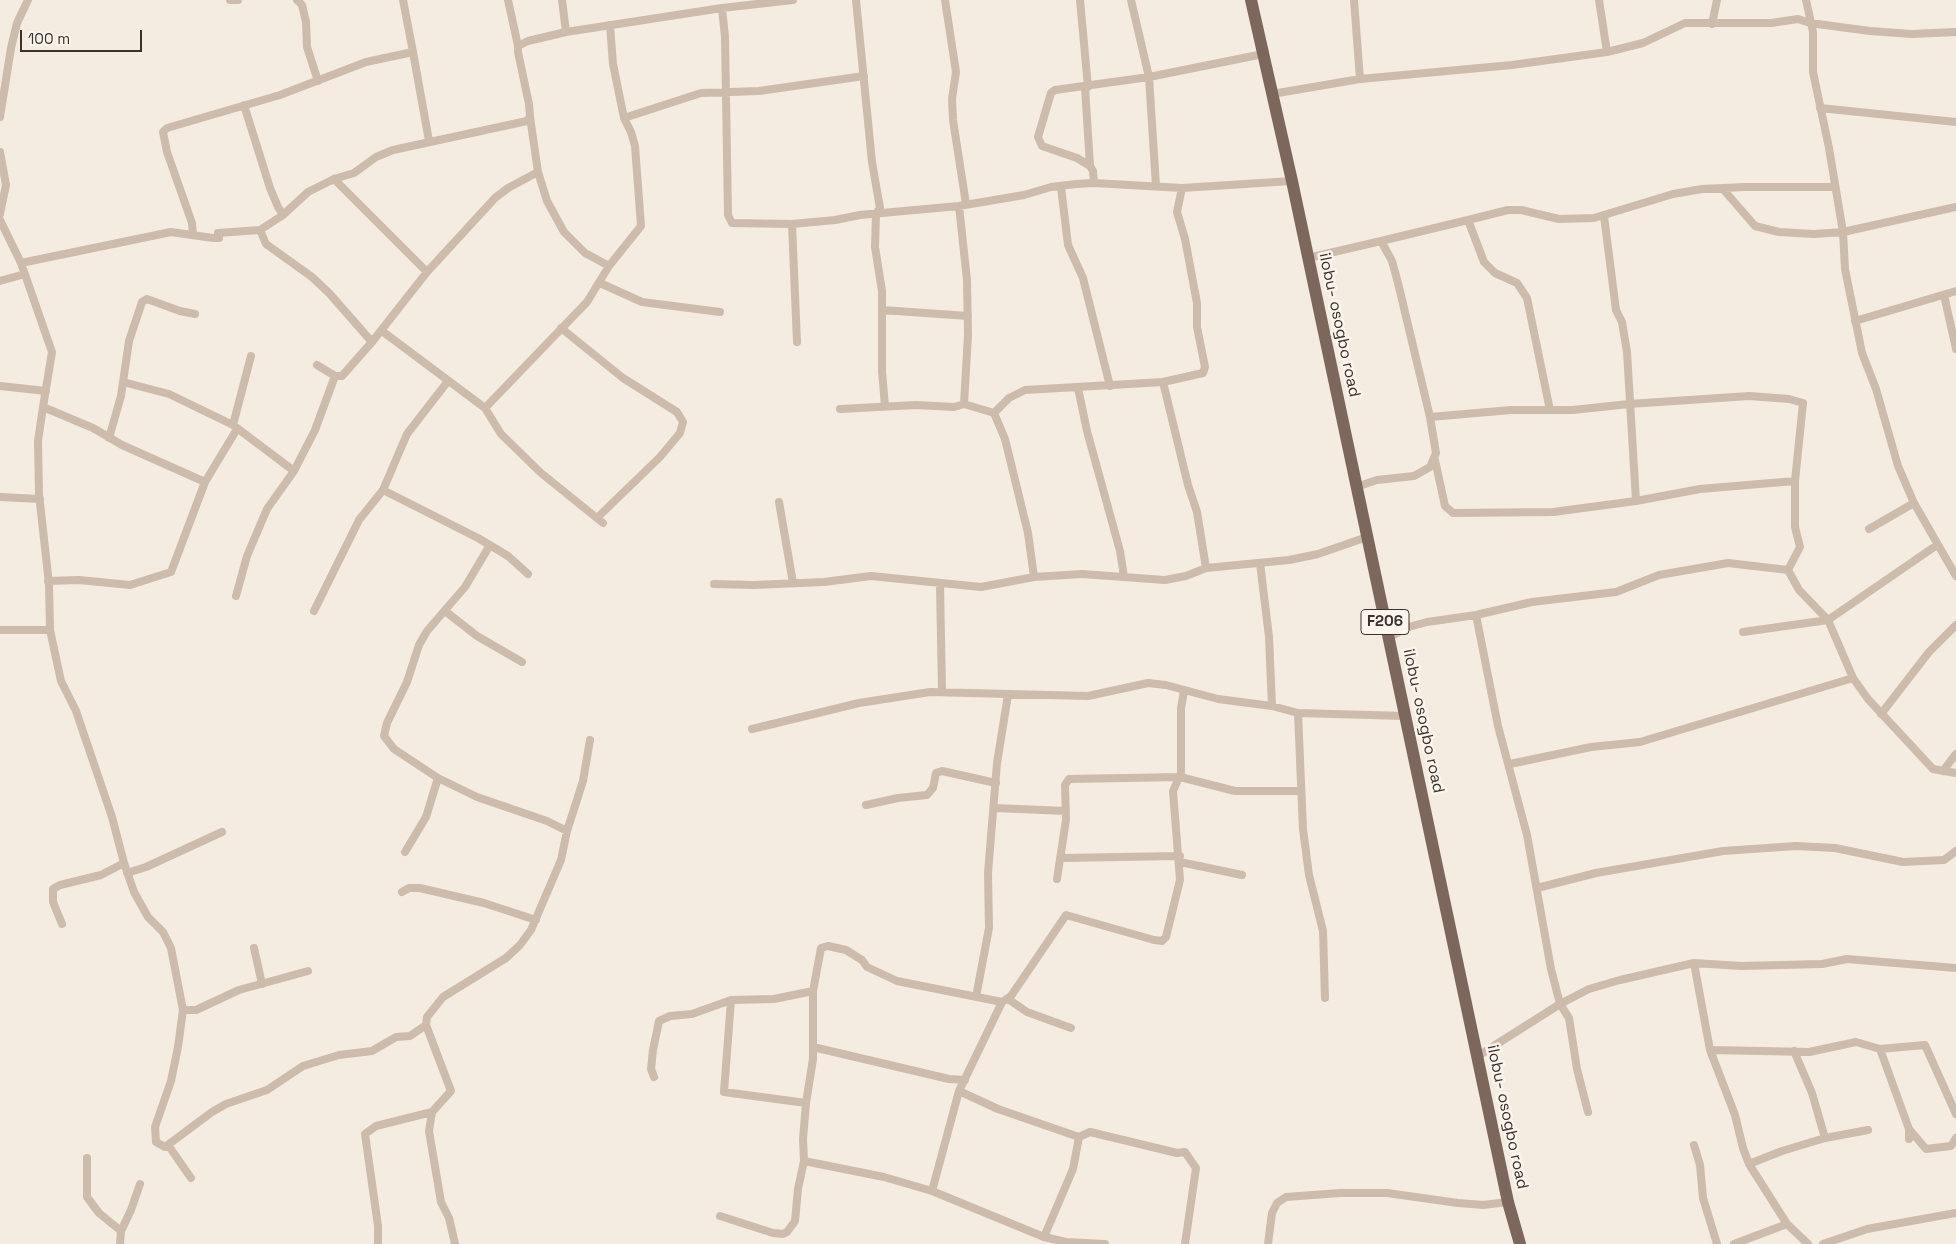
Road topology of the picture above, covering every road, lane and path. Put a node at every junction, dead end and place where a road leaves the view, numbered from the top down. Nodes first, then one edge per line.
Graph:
1 (28, 0) edge
2 (230, 0) edge
3 (238, 0) edge
4 (297, 0) edge
5 (403, 0) edge
6 (508, 0) edge
7 (562, 0) edge
8 (793, 0) edge
9 (856, 0) edge
10 (945, 0) edge
11 (1080, 0) edge
12 (1131, 0) edge
13 (1251, 0) edge
14 (1354, 0) edge
15 (1599, 0) edge
16 (1717, 0) edge
17 (1806, 0) edge
18 (722, 8) junction
19 (1810, 23) junction
20 (1712, 24) junction
21 (610, 25) junction
22 (566, 32) junction
23 (1956, 32) edge
24 (518, 46) junction
25 (413, 52) junction
26 (1607, 52) junction
27 (1263, 54) junction
28 (864, 76) junction
29 (1149, 77) junction
30 (1360, 79) junction
31 (318, 81) junction
32 (1086, 87) junction
33 (726, 92) junction
34 (1272, 94) junction
35 (244, 105) junction
36 (1820, 108) junction
37 (0, 117) edge
38 (530, 117) junction
39 (624, 118) junction
40 (1956, 122) edge
41 (429, 141) junction
42 (0, 152) edge
43 (1090, 166) junction
44 (538, 172) junction
45 (334, 179) junction
46 (1292, 181) junction
47 (1094, 183) junction
48 (1156, 186) junction
49 (1061, 187) junction
50 (1182, 188) junction
51 (1835, 188) junction
52 (1723, 189) junction
53 (963, 205) junction
54 (1956, 207) edge
55 (0, 214) edge
56 (876, 214) junction
57 (284, 215) junction
58 (1604, 216) junction
59 (0, 220) edge
60 (1468, 220) junction
61 (792, 224) junction
62 (260, 230) junction
63 (1843, 232) junction
64 (193, 236) junction
65 (1381, 241) junction
66 (1308, 258) junction
67 (21, 263) junction
68 (609, 266) junction
69 (428, 272) junction
70 (25, 274) junction
71 (0, 280) edge
72 (600, 283) junction
73 (1956, 292) edge
74 (1944, 295) junction
75 (882, 310) junction
76 (720, 312) dead end
77 (195, 314) dead end
78 (968, 316) junction
79 (1855, 321) junction
80 (562, 328) junction
81 (382, 331) junction
82 (372, 342) junction
83 (797, 342) dead end
84 (1956, 348) edge
85 (251, 356) dead end
86 (317, 365) dead end
87 (334, 376) junction
88 (448, 381) junction
89 (123, 382) junction
90 (1163, 382) junction
91 (0, 386) edge
92 (1110, 386) junction
93 (1078, 388) junction
94 (46, 391) junction
95 (964, 404) junction
96 (1629, 404) junction
97 (884, 406) junction
98 (43, 407) junction
99 (486, 408) junction
100 (840, 409) dead end
101 (1550, 410) junction
102 (994, 413) junction
103 (1430, 417) junction
104 (235, 427) junction
105 (109, 438) junction
106 (1435, 460) junction
107 (294, 471) junction
108 (1795, 481) junction
109 (205, 482) junction
110 (1356, 487) junction
111 (383, 490) junction
112 (0, 498) edge
113 (40, 499) junction
114 (1636, 501) junction
115 (779, 502) dead end
116 (1914, 503) junction
117 (1869, 528) dead end
118 (1367, 538) junction
119 (490, 545) junction
120 (1937, 545) junction
121 (1260, 564) junction
122 (1206, 568) junction
123 (1788, 570) junction
124 (528, 574) dead end
125 (1956, 576) edge
126 (1034, 577) junction
127 (1124, 577) junction
128 (48, 581) junction
129 (793, 583) junction
130 (714, 584) dead end
131 (940, 584) junction
132 (236, 596) dead end
133 (314, 611) dead end
134 (445, 611) junction
135 (1476, 615) junction
136 (1828, 620) junction
137 (1956, 625) edge
138 (0, 630) edge
139 (50, 630) junction
140 (1743, 632) dead end
141 (1389, 638) junction
142 (522, 662) dead end
143 (1853, 678) junction
144 (942, 691) junction
145 (1184, 691) junction
146 (1008, 695) junction
147 (1272, 706) junction
148 (1298, 713) junction
149 (1881, 714) junction
150 (1405, 716) junction
151 (752, 729) dead end
152 (590, 740) dead end
153 (1956, 754) edge
154 (1510, 764) junction
155 (1943, 771) junction
156 (1956, 773) edge
157 (1180, 777) junction
158 (438, 778) junction
159 (996, 783) junction
160 (1301, 791) junction
161 (866, 805) dead end
162 (995, 808) junction
163 (1066, 811) junction
164 (567, 831) junction
165 (222, 832) dead end
166 (1956, 851) edge
167 (405, 852) dead end
168 (1061, 858) junction
169 (1180, 859) junction
170 (124, 863) junction
171 (127, 873) junction
172 (1242, 875) dead end
173 (1057, 879) dead end
174 (1537, 888) junction
175 (402, 892) dead end
176 (536, 920) junction
177 (62, 924) dead end
178 (254, 948) dead end
179 (1694, 963) junction
180 (1956, 968) edge
181 (308, 971) dead end
182 (262, 984) junction
183 (813, 991) junction
184 (976, 997) junction
185 (1325, 998) dead end
186 (731, 1000) junction
187 (1005, 1000) junction
188 (1560, 1004) junction
189 (183, 1010) junction
190 (426, 1025) junction
191 (1071, 1028) dead end
192 (813, 1047) junction
193 (1880, 1049) junction
194 (1710, 1050) junction
195 (1794, 1051) junction
196 (1478, 1056) junction
197 (654, 1076) dead end
198 (965, 1080) junction
199 (959, 1091) junction
200 (806, 1103) junction
201 (432, 1112) junction
202 (1588, 1112) dead end
203 (1956, 1114) edge
204 (1909, 1129) junction
205 (1868, 1130) dead end
206 (1079, 1137) junction
207 (1825, 1138) junction
208 (1956, 1138) edge
209 (1909, 1140) dead end
210 (168, 1145) junction
211 (1694, 1145) dead end
212 (86, 1158) dead end
213 (804, 1161) junction
214 (1749, 1164) junction
215 (191, 1178) dead end
216 (140, 1184) dead end
217 (932, 1191) junction
218 (1508, 1202) junction
219 (1956, 1213) edge
220 (720, 1216) dead end
221 (1787, 1224) junction
222 (121, 1231) junction
223 (1044, 1237) junction
224 (120, 1244) edge
225 (378, 1244) edge
226 (455, 1244) edge
227 (1105, 1244) edge
228 (1185, 1244) edge
229 (1268, 1244) edge
230 (1520, 1244) edge
231 (1718, 1244) edge
232 (1734, 1244) edge
233 (1808, 1244) edge
234 (1823, 1244) edge

1 - 37 street
2 - 3 street
4 - 31 street
5 - 25 street
6 - 24 street
7 - 22 street
8 - 18 street
9 - 28 street
10 - 53 street
11 - 32 street
12 - 29 street
13 - 27 main road, ilobu- osogbo road / F206
14 - 30 street
15 - 26 street
16 - 20 street
17 - 19 street
18 - 21 street
18 - 33 street
19 - 20 street
19 - 23 street
19 - 36 street
20 - 26 street
21 - 22 street
21 - 39 street
22 - 24 street
24 - 38 street
25 - 31 street
25 - 41 street
26 - 30 street
27 - 29 street
27 - 34 main road, ilobu- osogbo road / F206
28 - 33 street
28 - 56 street
29 - 32 street
29 - 48 street
30 - 34 street
31 - 35 street
32 - 43 street
32 - 43 street
33 - 39 street
33 - 61 street
34 - 46 main road, ilobu- osogbo road / F206
35 - 57 street
35 - 64 street
36 - 40 street
36 - 51 street
38 - 41 street
38 - 44 street
39 - 68 street
41 - 45 street
42 - 55 street
43 - 47 street
44 - 68 street
44 - 69 street
45 - 57 street
45 - 69 street
46 - 50 street
46 - 66 main road, ilobu- osogbo road / F206
47 - 48 street
47 - 49 street
48 - 50 street
49 - 53 street
49 - 92 street
50 - 90 street
51 - 52 street
51 - 63 street
52 - 58 street
52 - 63 street
53 - 56 street
53 - 78 street
54 - 63 street
56 - 61 street
56 - 75 street
57 - 62 street
58 - 60 street
58 - 96 street
59 - 67 street
60 - 65 street
60 - 101 street
61 - 83 street
62 - 64 street
62 - 82 street
63 - 79 street
64 - 67 street
65 - 66 street
65 - 103 street
66 - 110 main road, ilobu- osogbo road / F206
67 - 70 street
68 - 72 street
69 - 81 street
70 - 71 street
70 - 94 street
72 - 76 street
72 - 80 street
73 - 74 street
74 - 79 street
74 - 84 street
75 - 78 street
75 - 97 street
77 - 89 street
78 - 95 street
79 - 116 street
80 - 99 street
80 - 99 street
81 - 82 street
81 - 88 street
82 - 87 street
85 - 104 street
86 - 87 street
87 - 107 street
88 - 99 street
88 - 111 street
89 - 104 street
89 - 105 street
90 - 92 street
90 - 122 street
91 - 94 street
92 - 93 street
93 - 102 street
93 - 127 street
94 - 98 street
95 - 97 street
95 - 102 street
96 - 101 street
96 - 108 street
96 - 114 street
97 - 100 street
98 - 105 street
98 - 113 street
101 - 103 street
102 - 126 street
103 - 106 street
104 - 107 street
104 - 109 street
105 - 109 street
106 - 110 street
106 - 114 street
107 - 132 street
108 - 114 street
108 - 123 street
109 - 128 street
110 - 118 main road, ilobu- osogbo road / F206
111 - 119 street
111 - 133 street
112 - 113 street
113 - 128 street
115 - 129 street
116 - 117 street
116 - 120 street
118 - 121 street
118 - 141 main road, ilobu- osogbo road / F206
119 - 124 street
119 - 134 street
120 - 125 street
120 - 136 street
121 - 122 street
121 - 147 street
122 - 127 street
123 - 135 street
123 - 136 street
126 - 127 street
126 - 131 street
128 - 139 street
129 - 130 street
129 - 131 street
131 - 144 street
134 - 142 street
134 - 158 street
135 - 141 street
135 - 154 street
136 - 140 street
136 - 143 street
137 - 149 street
138 - 139 street
139 - 170 street
141 - 150 main road, ilobu- osogbo road / F206
143 - 149 street
143 - 154 street
144 - 146 street
144 - 151 street
145 - 146 street
145 - 147 street
145 - 157 street
146 - 159 street
147 - 148 street
148 - 150 street
148 - 160 street
149 - 155 street
150 - 196 main road, ilobu- osogbo road / F206
152 - 164 street
153 - 155 street
154 - 174 street
155 - 156 street
157 - 160 street
157 - 163 street
157 - 169 street
158 - 164 street
158 - 167 street
159 - 161 street
159 - 162 street
160 - 185 street
162 - 163 street
162 - 184 street
163 - 168 street
164 - 176 street
165 - 171 street
166 - 174 street
168 - 169 street
168 - 173 street
169 - 172 street
169 - 187 street
170 - 171 street
170 - 177 street
171 - 189 street
174 - 188 street
175 - 176 street
176 - 190 street
178 - 182 street
179 - 180 street
179 - 188 street
179 - 194 street
181 - 182 street
182 - 189 street
183 - 184 street
183 - 186 street
183 - 192 street
184 - 187 street
186 - 197 street
186 - 200 street
187 - 191 street
187 - 198 street
188 - 196 street
188 - 202 street
189 - 210 street
190 - 201 street
190 - 210 street
192 - 198 street
192 - 200 street
193 - 195 street
193 - 203 street
193 - 204 street
194 - 195 street
194 - 214 street
195 - 207 street
196 - 218 main road, ilobu- osogbo road / F206
198 - 199 street
199 - 206 street
199 - 217 street
200 - 213 street
201 - 225 street
201 - 226 street
204 - 208 street
204 - 209 street
205 - 207 street
206 - 223 street
206 - 228 street
207 - 214 street
210 - 215 street
211 - 231 street
212 - 222 street
213 - 217 street
213 - 220 street
214 - 221 street
216 - 222 street
217 - 223 street
218 - 229 street
218 - 230 main road, ilobu- osogbo road / F206
219 - 234 street
221 - 232 street
221 - 233 street
222 - 224 street
223 - 227 street

